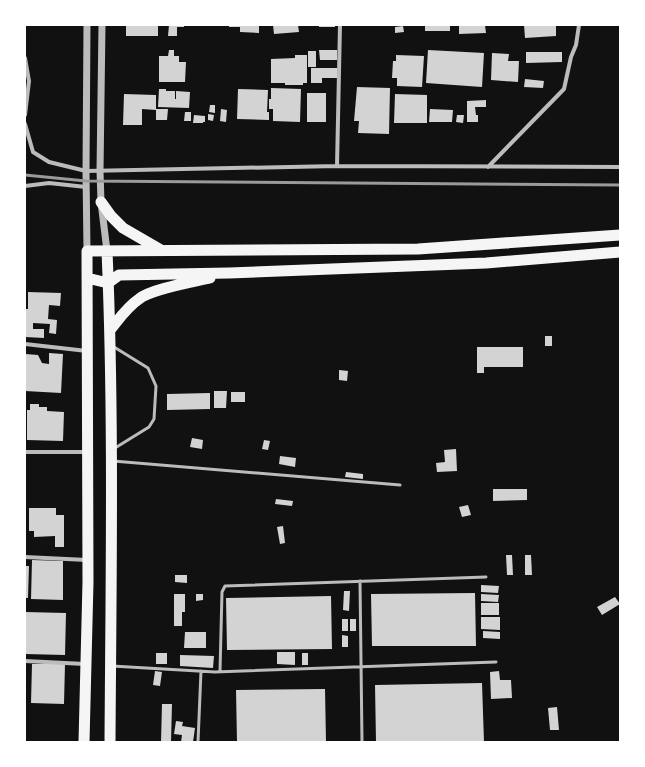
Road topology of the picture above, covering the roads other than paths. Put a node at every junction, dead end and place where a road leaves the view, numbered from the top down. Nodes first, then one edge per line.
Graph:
1 (87, 25) edge
2 (102, 25) edge
3 (340, 25) edge
4 (578, 25) edge
5 (25, 58) edge
6 (25, 115) edge
7 (25, 124) edge
8 (337, 166) junction
9 (620, 166) edge
10 (488, 167) junction
11 (86, 171) junction
12 (100, 171) junction
13 (25, 186) edge
14 (86, 187) junction
15 (101, 202) junction
16 (619, 235) edge
17 (162, 250) junction
18 (87, 251) junction
19 (107, 251) junction
20 (620, 252) edge
21 (229, 273) junction
22 (87, 281) junction
23 (108, 283) junction
24 (110, 330) junction
25 (25, 344) edge
26 (110, 345) junction
27 (87, 351) junction
28 (25, 452) edge
29 (87, 452) junction
30 (111, 455) junction
31 (400, 485) dead end
32 (25, 557) edge
33 (88, 560) junction
34 (486, 577) dead end
35 (360, 581) junction
36 (25, 662) edge
37 (496, 662) dead end
38 (86, 664) junction
39 (111, 666) junction
40 (361, 668) junction
41 (201, 671) junction
42 (220, 672) junction
43 (84, 742) edge
44 (110, 742) edge
45 (198, 742) edge
46 (362, 742) edge

1 - 11 street
2 - 12 street
3 - 8 street
4 - 10 street
5 - 6 street
7 - 11 street
8 - 10 street
8 - 12 street
9 - 10 street
11 - 12 street
11 - 14 street
12 - 15 street
13 - 14 street
14 - 18 street
15 - 17 highway
15 - 19 street
16 - 17 highway
17 - 19 highway
18 - 19 highway
18 - 22 highway
19 - 23 highway
20 - 21 highway
21 - 23 highway
21 - 24 highway
22 - 23 highway
22 - 27 highway
23 - 24 highway
24 - 26 highway
25 - 27 street
26 - 30 highway
26 - 30 lane
27 - 29 highway
28 - 29 street
29 - 33 highway
30 - 31 lane
30 - 39 highway
32 - 33 street
33 - 38 highway
34 - 35 lane
35 - 40 lane
35 - 42 lane
36 - 38 street
37 - 40 lane
38 - 43 highway
39 - 41 lane
39 - 44 highway
40 - 42 lane
40 - 46 lane
41 - 42 lane
41 - 45 lane

